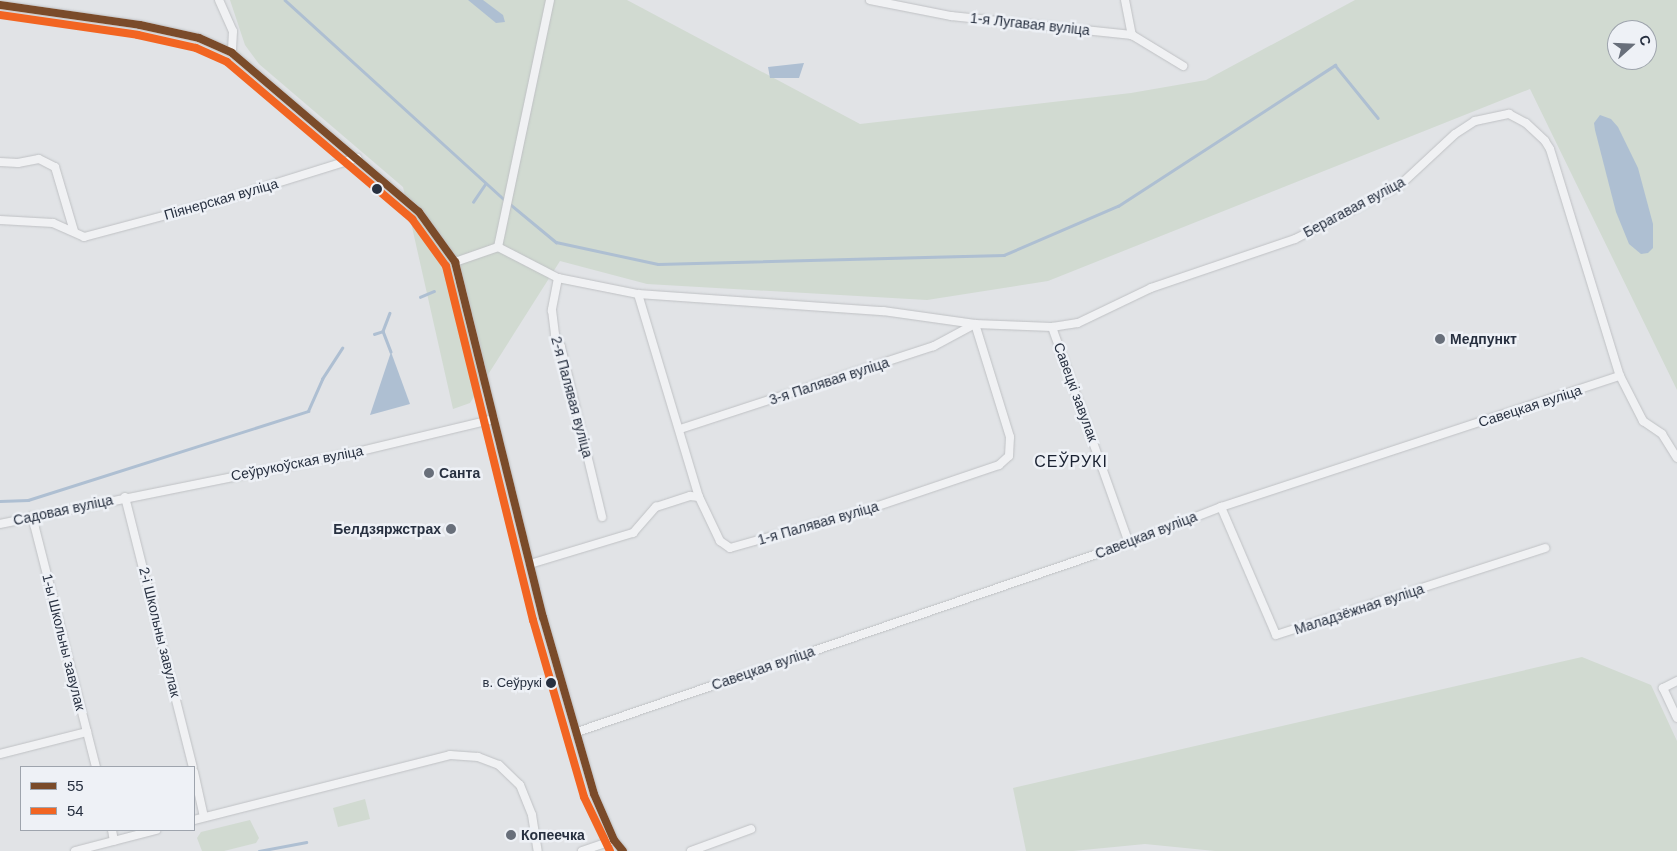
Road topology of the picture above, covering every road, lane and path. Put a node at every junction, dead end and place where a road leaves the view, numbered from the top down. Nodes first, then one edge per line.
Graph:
1 (219, 0) edge
2 (550, 0) edge
3 (870, 0) edge
4 (1125, 0) edge
5 (0, 5) edge
6 (1132, 35) junction
7 (232, 53) junction
8 (1183, 66) dead end
9 (357, 158) junction
10 (0, 162) edge
11 (0, 220) edge
12 (74, 231) junction
13 (498, 247) junction
14 (455, 262) junction
15 (558, 278) junction
16 (638, 294) junction
17 (975, 324) junction
18 (1052, 326) junction
19 (1620, 376) junction
20 (494, 419) junction
21 (680, 429) junction
22 (1677, 458) edge
23 (699, 496) junction
24 (125, 497) junction
25 (1221, 507) junction
26 (32, 516) junction
27 (602, 517) dead end
28 (0, 524) edge
29 (1129, 543) junction
30 (1545, 548) dead end
31 (530, 564) junction
32 (1677, 681) edge
33 (1677, 718) edge
34 (87, 732) junction
35 (577, 732) junction
36 (0, 754) edge
37 (96, 766) edge
38 (193, 766) edge
39 (195, 776) edge
40 (204, 817) junction
41 (195, 820) edge
42 (751, 829) dead end
43 (112, 831) edge
44 (152, 831) edge
45 (114, 840) junction
46 (614, 840) junction
47 (75, 851) edge
48 (538, 851) edge
49 (582, 851) edge
50 (623, 851) edge
51 (691, 851) edge

1 - 7 street
2 - 13 street
3 - 6 street, 1-я Лугавая вуліца
4 - 6 street
5 - 7 street
6 - 8 street, 1-я Лугавая вуліца
7 - 9 street
9 - 12 street, Піянерская вуліца
9 - 14 street
10 - 12 street
11 - 12 street
13 - 14 street
13 - 15 street, Берагавая вуліца
14 - 20 street
15 - 16 street, Берагавая вуліца
15 - 27 street, 2-я Палявая вуліца
16 - 17 street, Берагавая вуліца
16 - 21 street
17 - 18 street, Берагавая вуліца
17 - 21 street, 3-я Палявая вуліца
17 - 23 street, 1-я Палявая вуліца
18 - 19 street, Берагавая вуліца
18 - 29 street, Савецкі завулак
19 - 22 street
19 - 25 street, Савецкая вуліца
20 - 24 street, Сеўрукоўская вуліца
20 - 31 street
21 - 23 street
23 - 31 street
24 - 26 street, Садовая вуліца
24 - 38 street, 2-і Школьны завулак
25 - 29 street, Савецкая вуліца
25 - 30 street, Маладзёжная вуліца
26 - 28 street, Садовая вуліца
26 - 34 street, 1-ы Школьны завулак
29 - 35 street, Савецкая вуліца
31 - 35 street
32 - 33 street
34 - 36 street
34 - 37 street, 1-ы Школьны завулак
35 - 46 street
39 - 40 street
40 - 41 street
40 - 48 street
42 - 51 street
43 - 45 street
44 - 45 street
45 - 47 street
46 - 49 street
46 - 50 street

